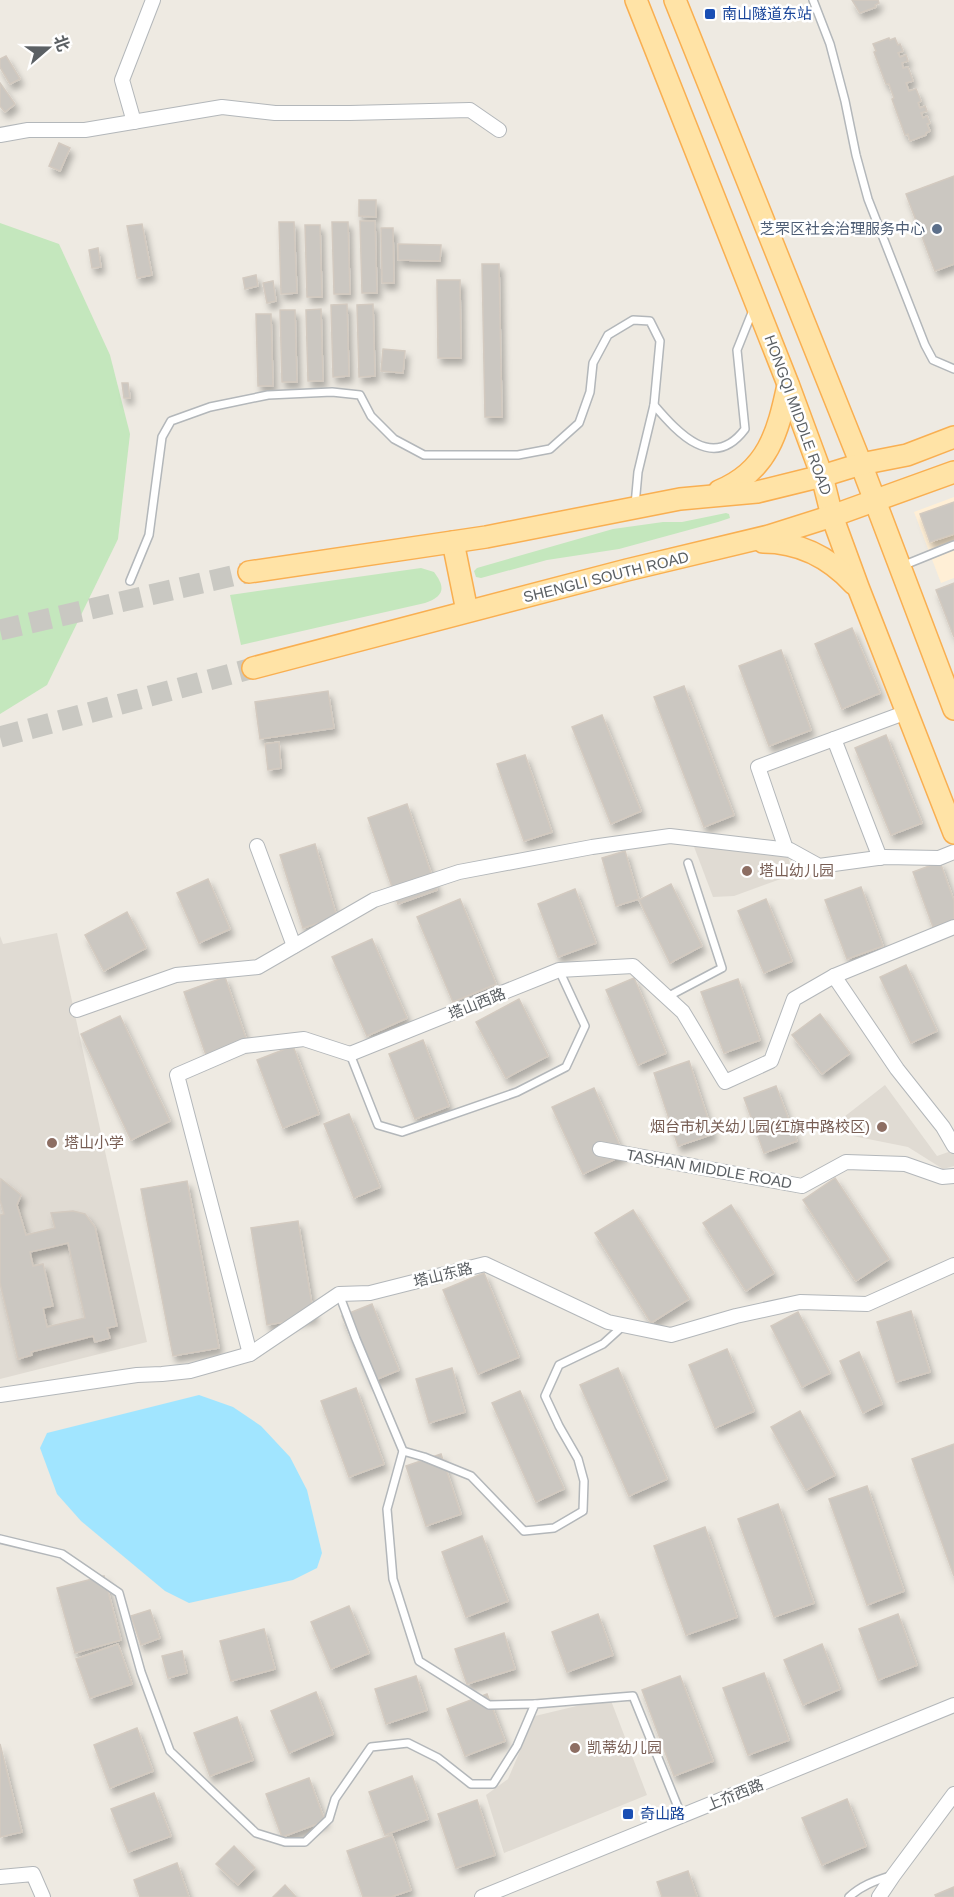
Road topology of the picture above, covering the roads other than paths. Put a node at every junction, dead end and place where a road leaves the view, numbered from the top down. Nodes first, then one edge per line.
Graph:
1 (153, 0) edge
2 (636, 0) edge
3 (675, 0) edge
4 (813, 0) edge
5 (134, 122) junction
6 (499, 130) dead end
7 (0, 135) edge
8 (756, 302) junction
9 (954, 369) edge
10 (788, 384) junction
11 (654, 405) junction
12 (954, 437) edge
13 (861, 464) junction
14 (954, 472) edge
15 (822, 476) junction
16 (707, 496) junction
17 (874, 499) junction
18 (635, 508) junction
19 (832, 516) junction
20 (453, 542) junction
21 (742, 543) junction
22 (954, 545) edge
23 (900, 567) junction
24 (249, 572) tunnel mouth
25 (130, 581) dead end
26 (858, 587) junction
27 (467, 611) junction
28 (253, 668) tunnel mouth
29 (954, 709) edge
30 (907, 712) junction
31 (834, 739) junction
32 (954, 833) edge
33 (257, 846) dead end
34 (786, 849) junction
35 (954, 852) edge
36 (880, 858) junction
37 (688, 863) dead end
38 (954, 927) edge
39 (294, 946) junction
40 (559, 970) junction
41 (834, 976) junction
42 (667, 997) junction
43 (77, 1010) dead end
44 (350, 1054) junction
45 (954, 1146) edge
46 (600, 1149) dead end
47 (954, 1176) edge
48 (954, 1264) edge
49 (339, 1294) junction
50 (624, 1325) junction
51 (250, 1354) junction
52 (0, 1395) edge
53 (403, 1451) junction
54 (0, 1539) edge
55 (535, 1704) junction
56 (954, 1705) edge
57 (954, 1794) edge
58 (682, 1817) junction
59 (892, 1876) junction
60 (0, 1878) edge
61 (43, 1897) edge
62 (482, 1897) edge
63 (849, 1897) edge
64 (879, 1897) edge

1 - 5 street
2 - 8 main road, HONGQI MIDDLE ROAD
3 - 13 main road
4 - 9 lane
5 - 6 street
5 - 7 street
8 - 10 main road, HONGQI MIDDLE ROAD
8 - 11 lane
10 - 15 main road, HONGQI MIDDLE ROAD
10 - 16 main road
11 - 18 lane
11 - 25 lane
12 - 13 main road
13 - 15 main road
13 - 17 main road
14 - 17 main road, SHENGLI SOUTH ROAD
15 - 16 main road
15 - 19 main road, HONGQI MIDDLE ROAD
16 - 18 main road
17 - 19 main road, SHENGLI SOUTH ROAD
17 - 23 main road
18 - 20 main road
19 - 21 main road, SHENGLI SOUTH ROAD
19 - 26 main road, HONGQI MIDDLE ROAD
20 - 24 main road
20 - 27 main road
21 - 26 main road
21 - 27 main road, SHENGLI SOUTH ROAD
22 - 23 lane
23 - 29 main road
26 - 30 main road, HONGQI MIDDLE ROAD
27 - 28 main road, SHENGLI SOUTH ROAD
30 - 31 street
30 - 32 main road, HONGQI MIDDLE ROAD
31 - 34 street
31 - 36 street
33 - 39 street
34 - 36 street
34 - 39 street
35 - 36 street
37 - 42 lane
38 - 41 street, 塔山西路
39 - 43 street
40 - 42 street, 塔山西路
40 - 44 street, 塔山西路
40 - 44 lane
41 - 42 street, 塔山西路
41 - 45 street
44 - 51 street
46 - 47 street, TASHAN MIDDLE ROAD
48 - 50 street, 塔山东路
49 - 50 street, 塔山东路
49 - 51 street
49 - 53 lane
50 - 53 lane
51 - 52 street
53 - 55 lane
54 - 55 lane
55 - 58 lane
56 - 58 street, 上夼西路
57 - 59 street
58 - 62 street, 上夼西路
59 - 63 lane
59 - 64 street
60 - 61 street

